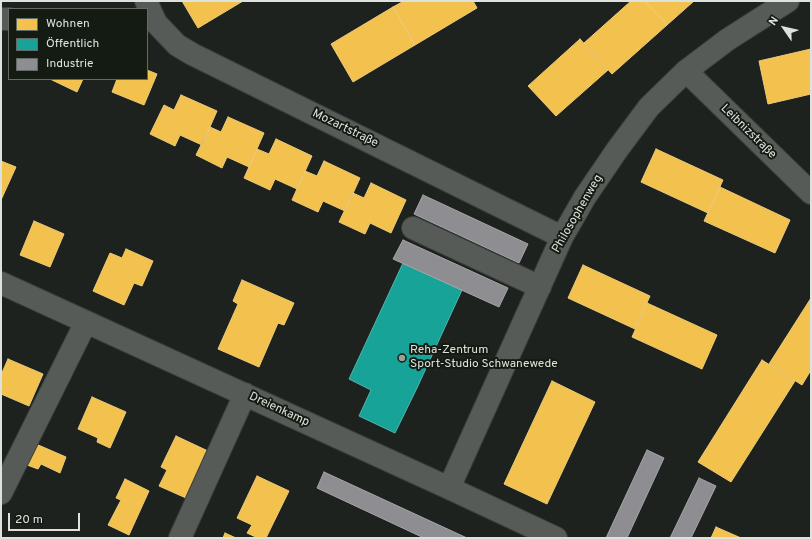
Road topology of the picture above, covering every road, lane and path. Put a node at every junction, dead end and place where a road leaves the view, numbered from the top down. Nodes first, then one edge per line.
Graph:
1 (788, 1) edge
2 (148, 8) edge
3 (152, 23) edge
4 (686, 71) junction
5 (811, 193) edge
6 (413, 228) dead end
7 (562, 237) junction
8 (1, 283) edge
9 (540, 287) junction
10 (86, 322) junction
11 (245, 394) junction
12 (449, 488) junction
13 (1, 493) edge
14 (550, 537) edge
15 (180, 538) edge

1 - 4 street, Philosophenweg
2 - 3 street, Mozartstraße
3 - 7 street, Mozartstraße
4 - 5 street, Leibnizstraße
4 - 7 street, Philosophenweg
6 - 9 street
7 - 9 street, Philosophenweg
8 - 10 street, Dreienkamp
9 - 12 street, Philosophenweg
10 - 11 street, Dreienkamp
10 - 13 street
11 - 12 street, Dreienkamp
11 - 15 street
12 - 14 street, Dreienkamp

